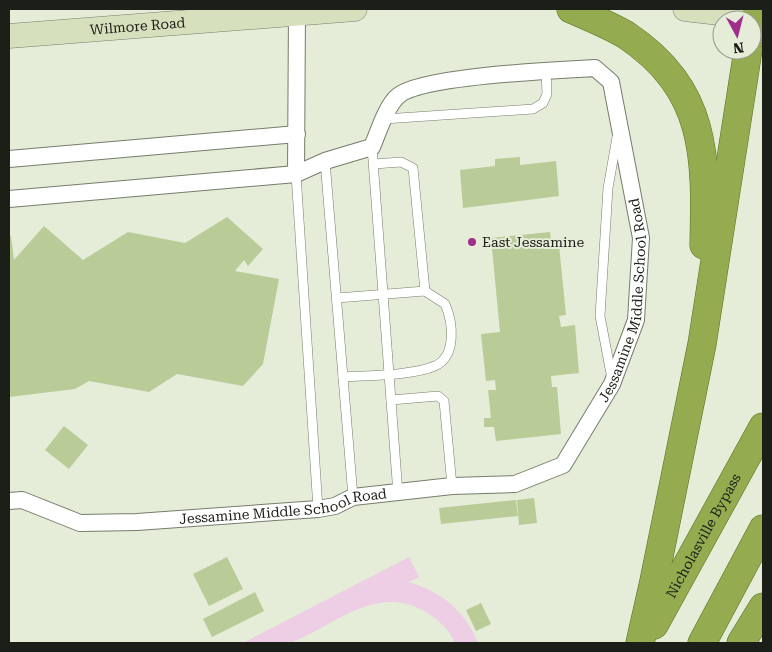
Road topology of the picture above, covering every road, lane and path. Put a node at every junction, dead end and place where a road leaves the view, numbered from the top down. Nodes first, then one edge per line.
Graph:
1 (355, 9) edge
2 (571, 9) edge
3 (685, 9) edge
4 (297, 11) edge
5 (712, 13) edge
6 (9, 36) edge
7 (746, 60) edge
8 (546, 71) junction
9 (384, 119) junction
10 (618, 126) junction
11 (297, 134) junction
12 (372, 148) junction
13 (9, 159) edge
14 (326, 161) junction
15 (374, 164) junction
16 (296, 174) junction
17 (9, 199) edge
18 (425, 291) junction
19 (383, 294) junction
20 (337, 298) junction
21 (703, 339) junction
22 (389, 373) junction
23 (343, 377) junction
24 (612, 384) junction
25 (391, 400) junction
26 (763, 427) edge
27 (452, 486) junction
28 (398, 494) junction
29 (353, 497) junction
30 (9, 501) edge
31 (318, 509) junction
32 (763, 529) edge
33 (763, 607) edge
34 (640, 643) edge
35 (645, 643) edge
36 (702, 643) edge
37 (741, 643) edge

1 - 4 main road, Wilmore Road
2 - 21 highway
3 - 5 main road
4 - 6 main road, Wilmore Road
4 - 11 street
7 - 21 highway
8 - 9 street, Jessamine Middle School Road
8 - 9 lane
8 - 10 street, Jessamine Middle School Road
9 - 12 street, Jessamine Middle School Road
10 - 24 lane
10 - 24 street, Jessamine Middle School Road
11 - 13 street
11 - 16 street
12 - 14 street
12 - 15 lane
14 - 16 street
14 - 20 lane
15 - 18 lane
15 - 19 lane
16 - 17 street
16 - 31 lane
18 - 19 lane
18 - 22 lane
19 - 20 lane
19 - 22 lane
20 - 23 lane
21 - 34 highway
22 - 23 lane
22 - 25 lane
23 - 29 lane
24 - 27 street, Jessamine Middle School Road
25 - 27 lane
25 - 28 lane
26 - 35 highway, Nicholasville Bypass
27 - 28 street, Jessamine Middle School Road
28 - 29 street, Jessamine Middle School Road
29 - 31 street, Jessamine Middle School Road
30 - 31 street, Jessamine Middle School Road
32 - 36 highway
33 - 37 highway

